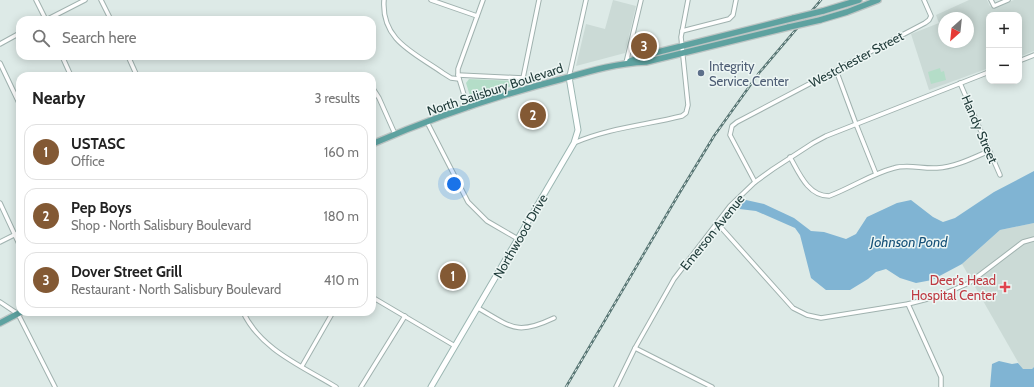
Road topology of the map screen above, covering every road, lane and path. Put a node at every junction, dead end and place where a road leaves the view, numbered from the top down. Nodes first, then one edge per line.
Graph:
1 (36, 0) edge
2 (85, 0) edge
3 (101, 0) edge
4 (384, 0) edge
5 (434, 0) edge
6 (483, 0) edge
7 (539, 0) edge
8 (586, 0) edge
9 (640, 0) edge
10 (688, 0) edge
11 (736, 0) edge
12 (859, 0) edge
13 (878, 0) edge
14 (924, 0) edge
15 (991, 0) edge
16 (1008, 0) edge
17 (44, 16) edge
18 (54, 16) edge
19 (108, 16) edge
20 (477, 16) junction
21 (682, 31) junction
22 (16, 35) edge
23 (0, 44) edge
24 (681, 46) junction
25 (682, 53) junction
26 (1034, 56) edge
27 (64, 60) edge
28 (130, 60) edge
29 (1022, 60) edge
30 (0, 63) edge
31 (626, 63) junction
32 (836, 70) junction
33 (69, 72) edge
34 (135, 72) edge
35 (986, 73) edge
36 (459, 77) junction
37 (569, 77) junction
38 (960, 83) junction
39 (376, 93) edge
40 (16, 97) edge
41 (468, 108) junction
42 (427, 122) junction
43 (856, 124) junction
44 (395, 134) junction
45 (376, 142) edge
46 (574, 143) junction
47 (989, 151) junction
48 (790, 157) junction
49 (876, 174) junction
50 (1000, 175) dead end
51 (755, 182) junction
52 (0, 203) edge
53 (717, 223) junction
54 (15, 234) joint
55 (518, 239) junction
56 (1034, 239) edge
57 (0, 242) edge
58 (376, 299) edge
59 (0, 302) edge
60 (908, 304) junction
61 (478, 308) junction
62 (16, 311) edge
63 (16, 315) edge
64 (21, 316) edge
65 (245, 316) edge
66 (331, 316) edge
67 (405, 316) junction
68 (554, 318) dead end
69 (0, 323) edge
70 (456, 346) junction
71 (635, 348) junction
72 (302, 366) junction
73 (54, 387) edge
74 (336, 387) edge
75 (361, 387) edge
76 (431, 387) edge
77 (616, 387) edge
78 (712, 387) edge
79 (941, 387) edge

1 - 17 street
2 - 18 street
3 - 19 street
4 - 36 street
5 - 20 street
6 - 20 street
7 - 36 street
8 - 37 street
9 - 31 street
10 - 21 street
11 - 21 street
12 - 24 main road, North Salisbury Boulevard, bridge
13 - 25 main road, North Salisbury Boulevard, bridge
14 - 32 street, Westchester Street
15 - 16 street
20 - 36 street
21 - 24 street
22 - 23 street
24 - 25 street
24 - 31 main road, North Salisbury Boulevard
25 - 31 main road, North Salisbury Boulevard
25 - 46 street
26 - 29 street
27 - 33 street
28 - 34 street
30 - 40 street
31 - 37 main road, North Salisbury Boulevard
32 - 43 street
32 - 51 street, Westchester Street
35 - 38 street, Emerson Avenue
36 - 41 street
37 - 41 main road, North Salisbury Boulevard
37 - 46 street, Northwood Drive
38 - 43 street, Emerson Avenue
38 - 47 street, Handy Street
39 - 44 street
41 - 42 main road, North Salisbury Boulevard
42 - 44 main road, North Salisbury Boulevard
42 - 55 street
43 - 48 street, Emerson Avenue
43 - 49 street
44 - 45 main road, North Salisbury Boulevard
46 - 55 street, Northwood Drive
47 - 49 street
47 - 50 street, Handy Street
48 - 49 street
48 - 51 street, Emerson Avenue
51 - 53 street, Emerson Avenue
52 - 54 street
53 - 60 street
53 - 71 street, Emerson Avenue
54 - 57 street
55 - 61 street, Northwood Drive
56 - 60 street
58 - 67 street
59 - 62 street
60 - 79 street
61 - 68 street
61 - 70 street, Northwood Drive
63 - 69 main road
64 - 73 street
65 - 72 street
66 - 72 street
67 - 70 street
67 - 75 street
70 - 76 street, Northwood Drive
71 - 77 street, Emerson Avenue
71 - 78 street
72 - 74 street

